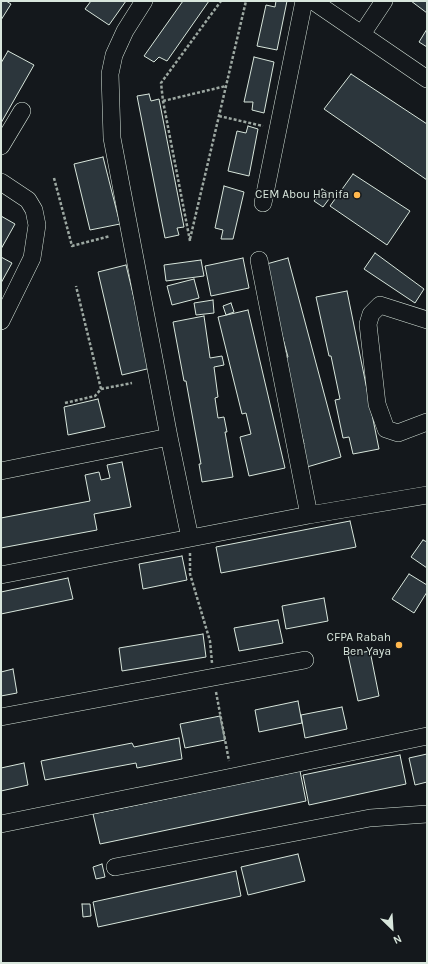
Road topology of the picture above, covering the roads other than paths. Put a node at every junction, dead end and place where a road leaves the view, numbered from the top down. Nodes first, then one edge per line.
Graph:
1 (144, 1) edge
2 (304, 1) edge
3 (313, 1) edge
4 (384, 1) edge
5 (362, 34) junction
6 (427, 79) edge
7 (22, 111) dead end
8 (1, 146) edge
9 (1, 182) edge
10 (263, 203) dead end
11 (259, 260) dead end
12 (427, 320) edge
13 (1, 321) edge
14 (427, 422) edge
15 (169, 436) junction
16 (1, 471) edge
17 (427, 495) edge
18 (308, 515) junction
19 (190, 538) junction
20 (1, 575) edge
21 (305, 660) dead end
22 (1, 717) edge
23 (427, 736) edge
24 (427, 814) edge
25 (1, 824) edge
26 (115, 868) dead end

1 - 15 street
2 - 10 street
3 - 5 street
4 - 5 street
5 - 6 street
7 - 8 street
9 - 13 street
11 - 18 street
12 - 14 street
15 - 16 street
15 - 19 street
17 - 18 street
18 - 19 street
19 - 20 street
21 - 22 street
23 - 25 street
24 - 26 street

